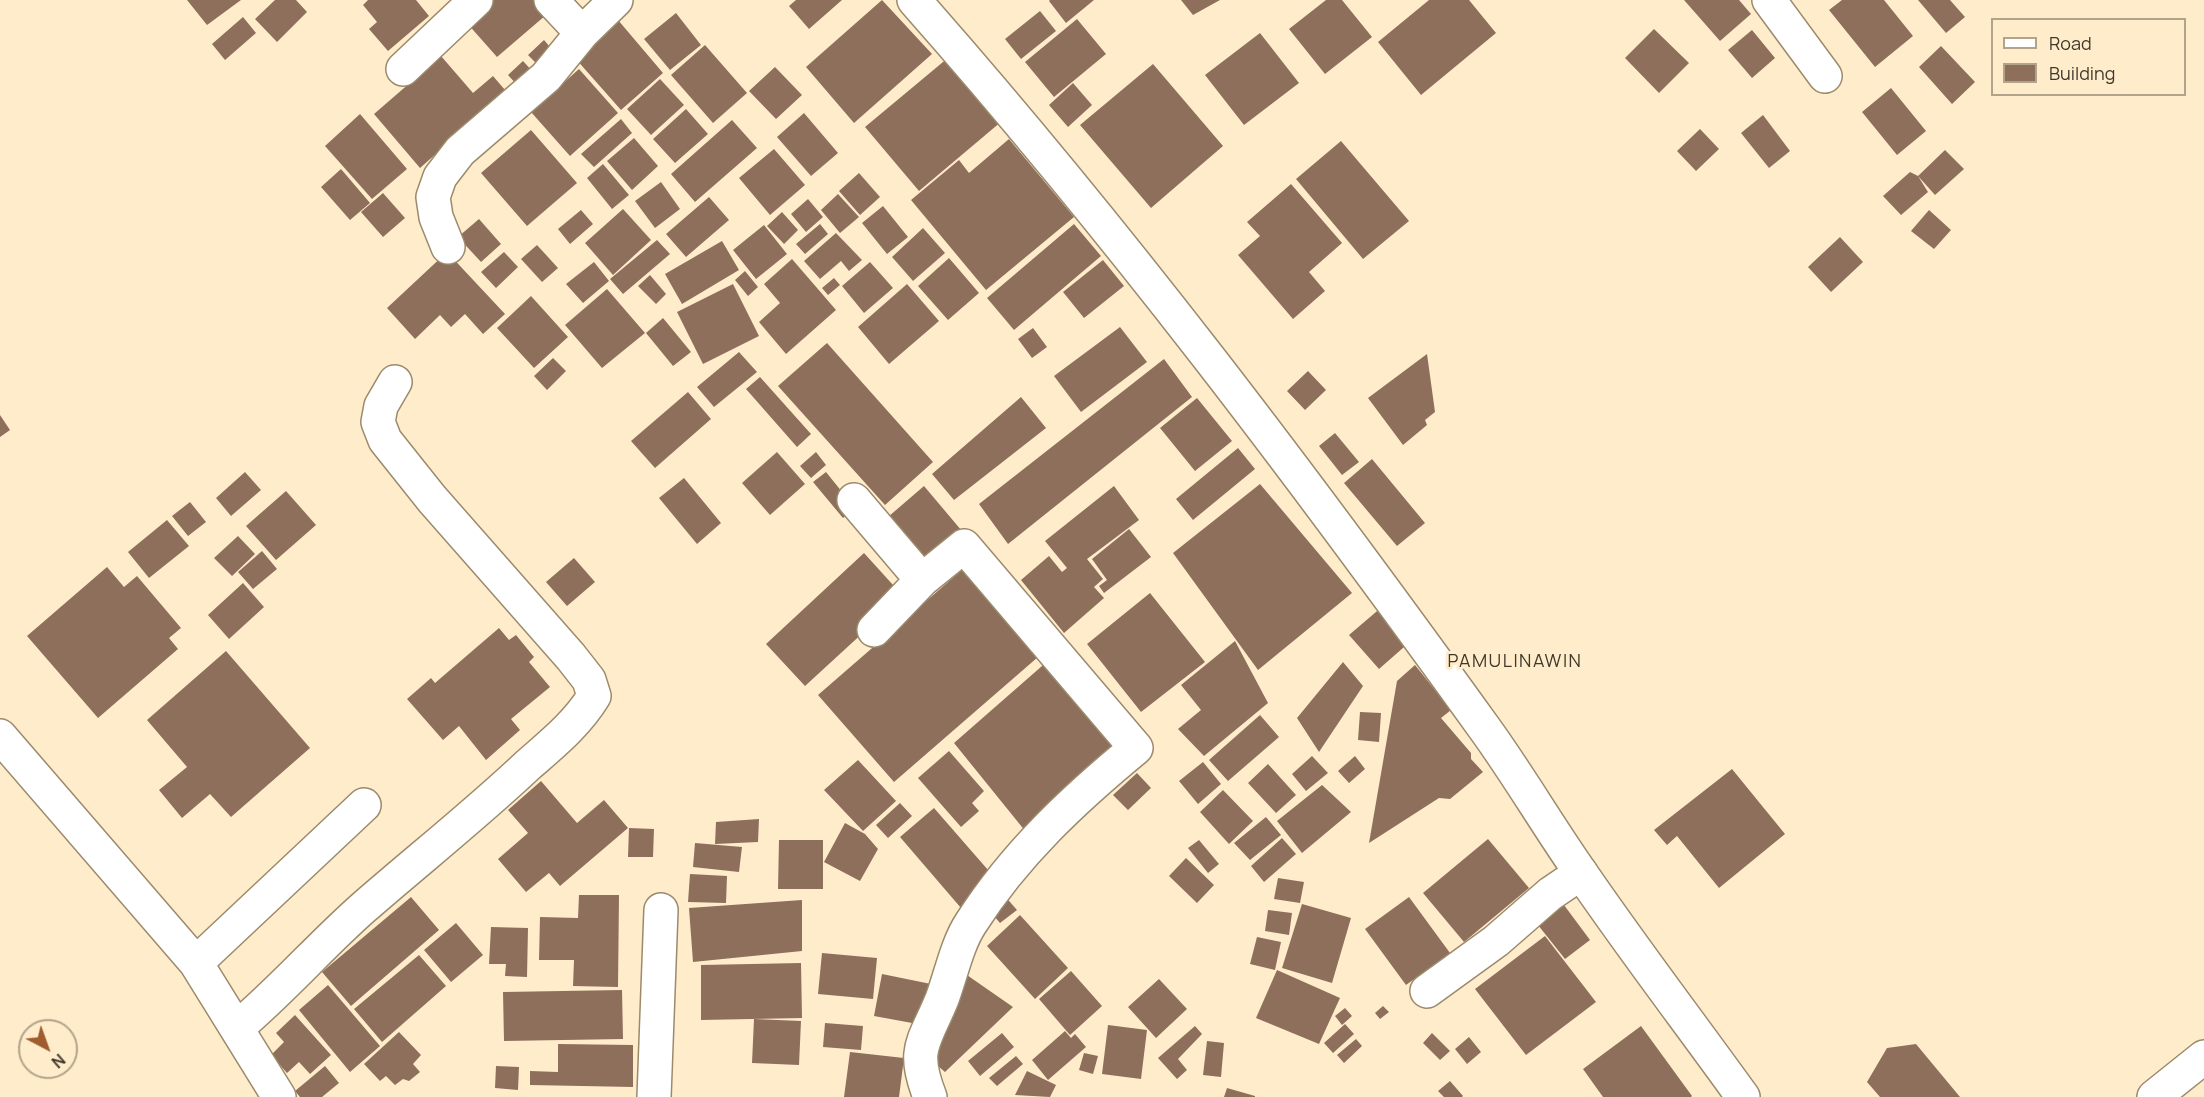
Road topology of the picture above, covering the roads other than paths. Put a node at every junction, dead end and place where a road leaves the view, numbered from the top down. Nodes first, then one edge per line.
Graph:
1 (476, 0) edge
2 (551, 0) edge
3 (616, 0) edge
4 (914, 0) edge
5 (1769, 0) edge
6 (582, 33) junction
7 (403, 69) dead end
8 (1825, 76) dead end
9 (448, 247) dead end
10 (395, 382) dead end
11 (854, 500) dead end
12 (922, 580) junction
13 (874, 630) dead end
14 (0, 736) edge
15 (364, 806) dead end
16 (1581, 873) junction
17 (661, 909) dead end
18 (196, 963) junction
19 (1427, 991) dead end
20 (238, 1027) junction
21 (2204, 1057) edge
22 (1741, 1096) edge
23 (279, 1097) edge
24 (654, 1097) edge
25 (930, 1097) edge
26 (2154, 1097) edge

1 - 7 street
2 - 6 street
3 - 6 street
4 - 16 street
5 - 8 street
6 - 9 street
10 - 20 street
11 - 12 street
12 - 13 street
12 - 25 street
14 - 18 street
15 - 18 street
16 - 19 street
16 - 22 street
17 - 24 street
18 - 20 street
20 - 23 street
21 - 26 street

